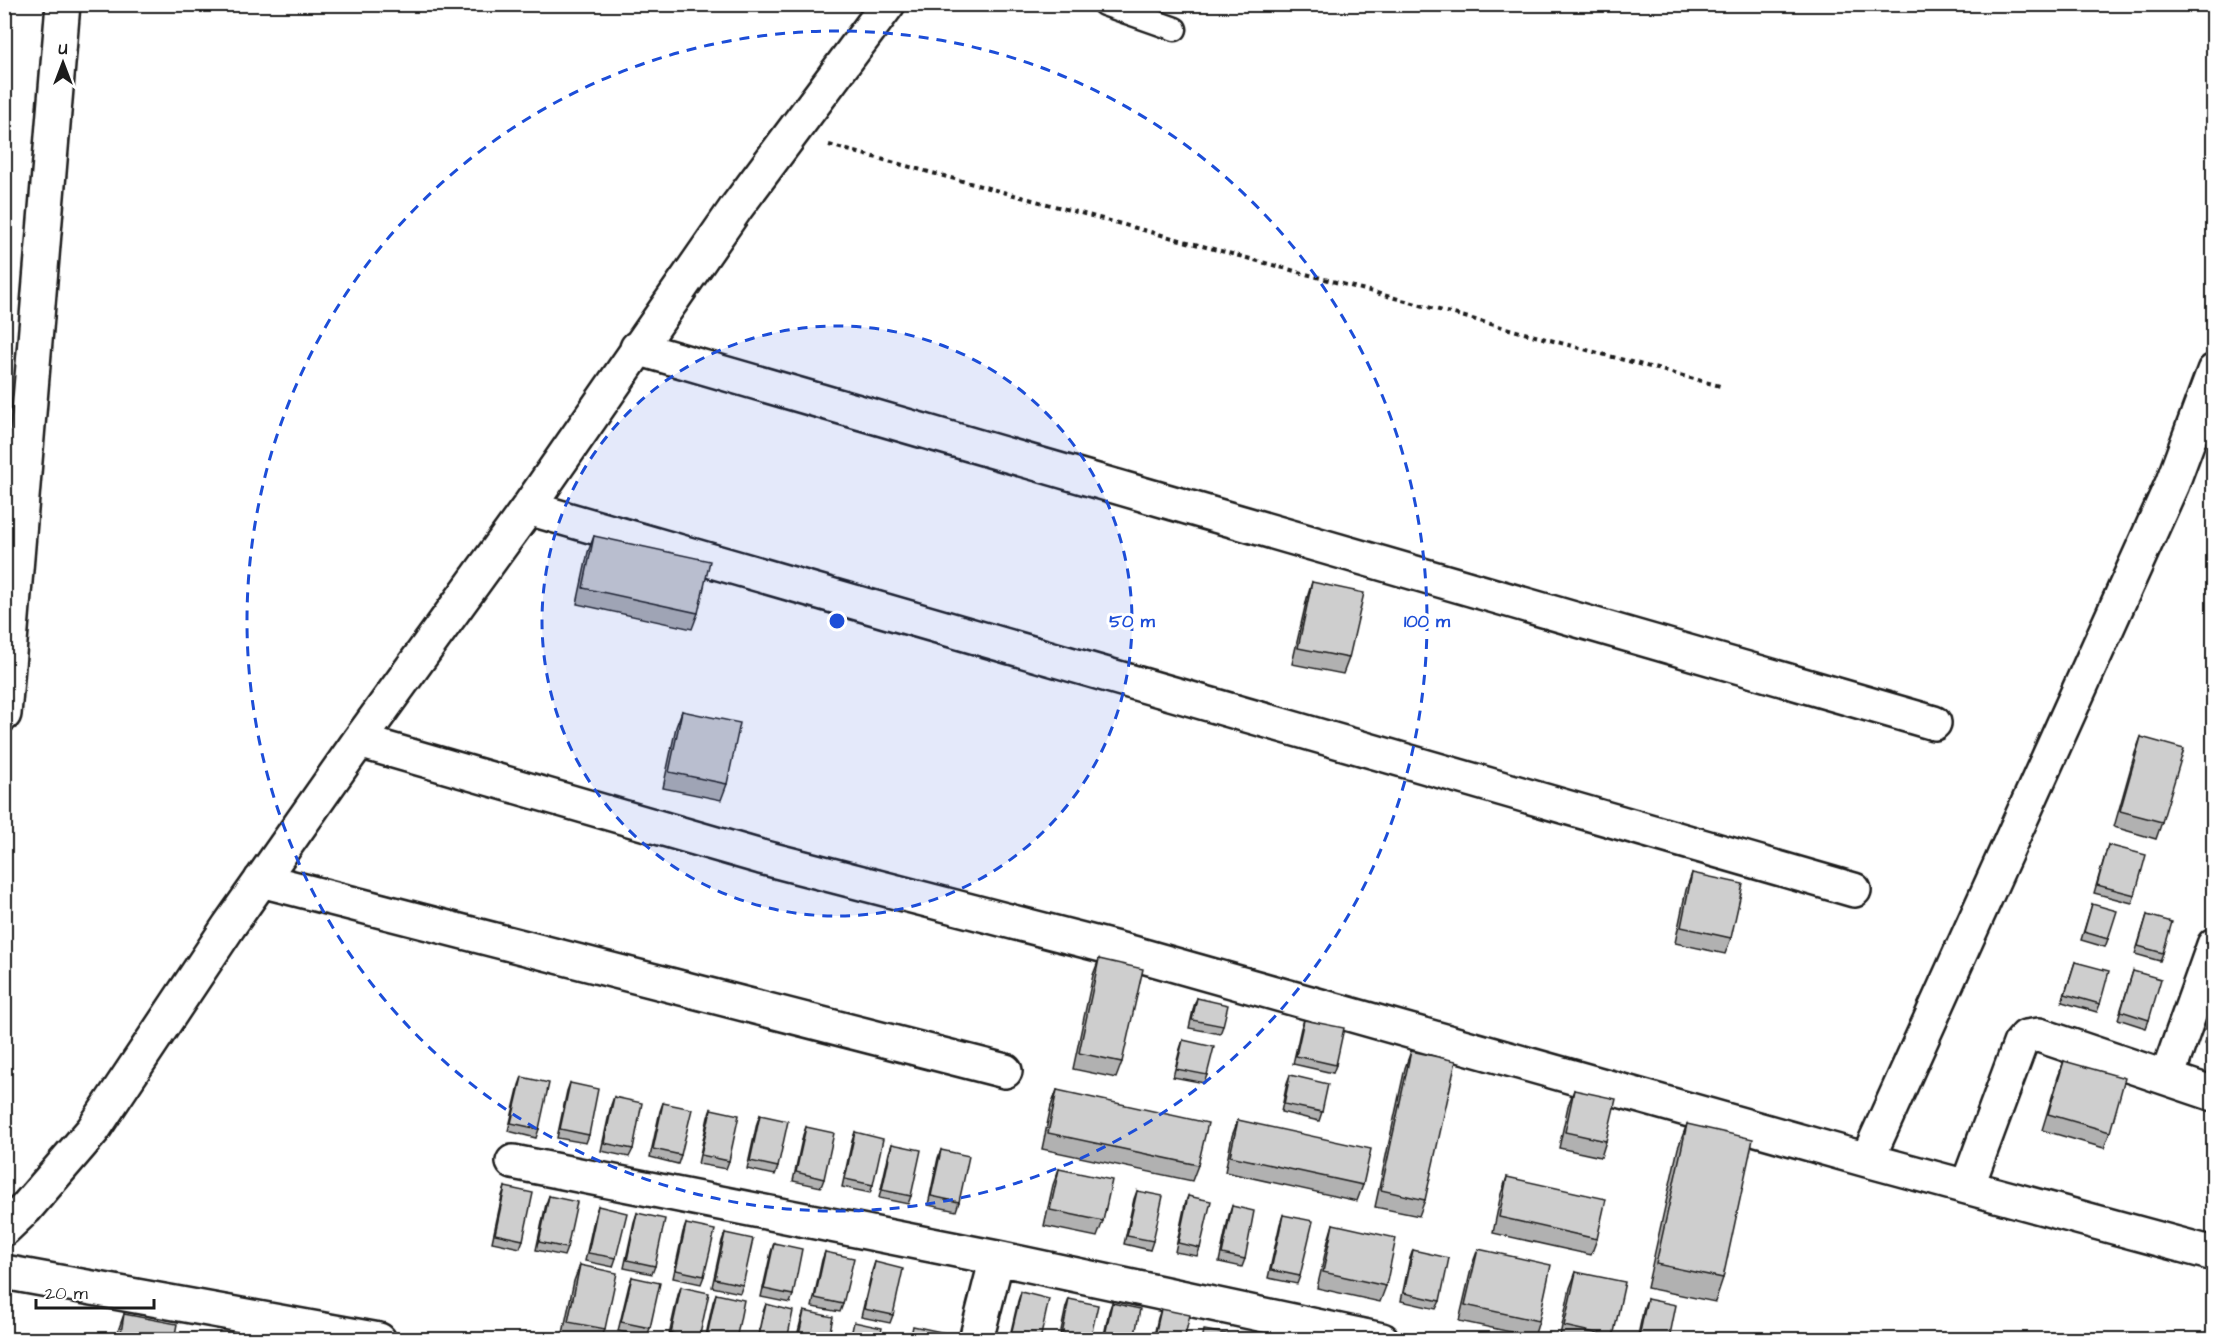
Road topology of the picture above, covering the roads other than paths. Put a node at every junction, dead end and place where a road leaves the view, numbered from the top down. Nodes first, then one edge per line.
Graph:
1 (63, 4) edge
2 (888, 4) edge
3 (1104, 4) edge
4 (1175, 29) dead end
5 (637, 348) junction
6 (2214, 371) edge
7 (528, 508) junction
8 (4, 714) edge
9 (1934, 723) dead end
10 (358, 741) junction
11 (261, 880) junction
12 (1854, 890) dead end
13 (2214, 945) edge
14 (1005, 1071) dead end
15 (2167, 1077) junction
16 (2214, 1094) edge
17 (1867, 1160) junction
18 (513, 1162) dead end
19 (1967, 1187) junction
20 (4, 1229) edge
21 (2214, 1254) edge
22 (997, 1258) junction
23 (4, 1272) edge
24 (379, 1340) edge
25 (976, 1340) edge
26 (1382, 1340) edge

1 - 8 street
2 - 5 street
3 - 4 lane
5 - 7 street
5 - 9 street
6 - 17 street
7 - 10 street
7 - 12 street
10 - 11 street
10 - 17 street
11 - 14 street
11 - 20 street
13 - 15 street
15 - 16 street
15 - 19 street
17 - 19 street
18 - 22 street
19 - 21 street
22 - 25 street
22 - 26 street
23 - 24 street

